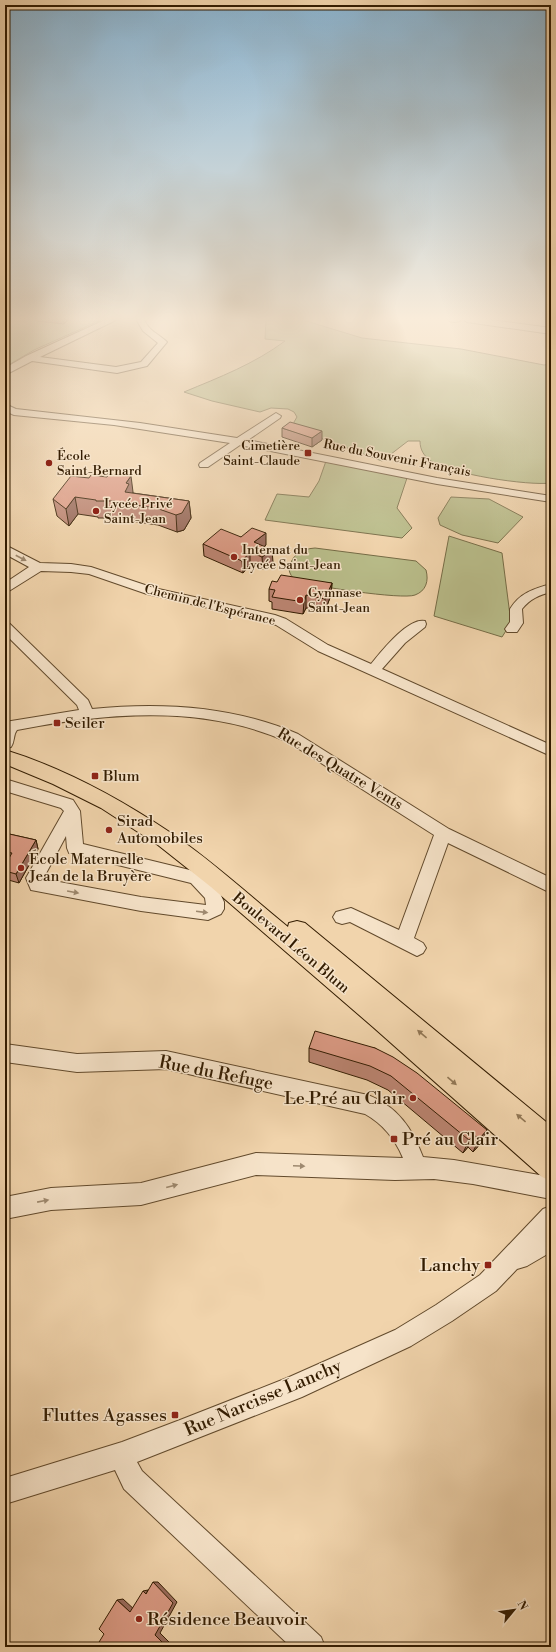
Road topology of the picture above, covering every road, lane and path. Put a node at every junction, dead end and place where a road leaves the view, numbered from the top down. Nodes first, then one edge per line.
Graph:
1 (9, 409) edge
2 (276, 416) dead end
3 (5, 418) edge
4 (238, 441) junction
5 (204, 465) dead end
6 (551, 499) edge
7 (5, 549) edge
8 (38, 568) junction
9 (5, 588) edge
10 (550, 589) edge
11 (420, 624) dead end
12 (5, 627) edge
13 (512, 629) dead end
14 (372, 671) junction
15 (87, 713) junction
16 (7, 739) edge
17 (551, 752) edge
18 (5, 785) edge
19 (72, 811) junction
20 (443, 833) junction
21 (551, 886) edge
22 (342, 917) dead end
23 (5, 1053) edge
24 (551, 1143) edge
25 (416, 1166) junction
26 (551, 1168) edge
27 (551, 1188) edge
28 (5, 1208) edge
29 (551, 1217) edge
30 (551, 1239) edge
31 (502, 1268) junction
32 (122, 1455) junction
33 (5, 1491) edge
34 (311, 1647) edge

1 - 3 street
1 - 4 street, Rue du Souvenir Français
2 - 4 street
4 - 5 street
4 - 6 street, Rue du Souvenir Français
7 -> 8 street
8 - 9 street
8 - 14 street, Chemin de l'Espérance
10 - 13 street
11 - 14 street
12 - 15 street
14 - 17 street, Chemin de l'Espérance
15 - 16 street, Rue des Quatre Vents
15 - 20 street, Rue des Quatre Vents
24 -> 16 main road, Boulevard Léon Blum
16 -> 26 main road, Boulevard Léon Blum
18 - 19 street
19 -> 19 street
20 - 21 street, Rue des Quatre Vents
20 - 22 street
23 - 25 street, Rue du Refuge
25 - 27 street
28 -> 25 street
29 - 31 street, Rue Narcisse Lanchy
30 - 31 street, Rue Narcisse Lanchy
31 - 32 street, Rue Narcisse Lanchy
32 - 33 street, Rue Narcisse Lanchy
32 - 34 street

